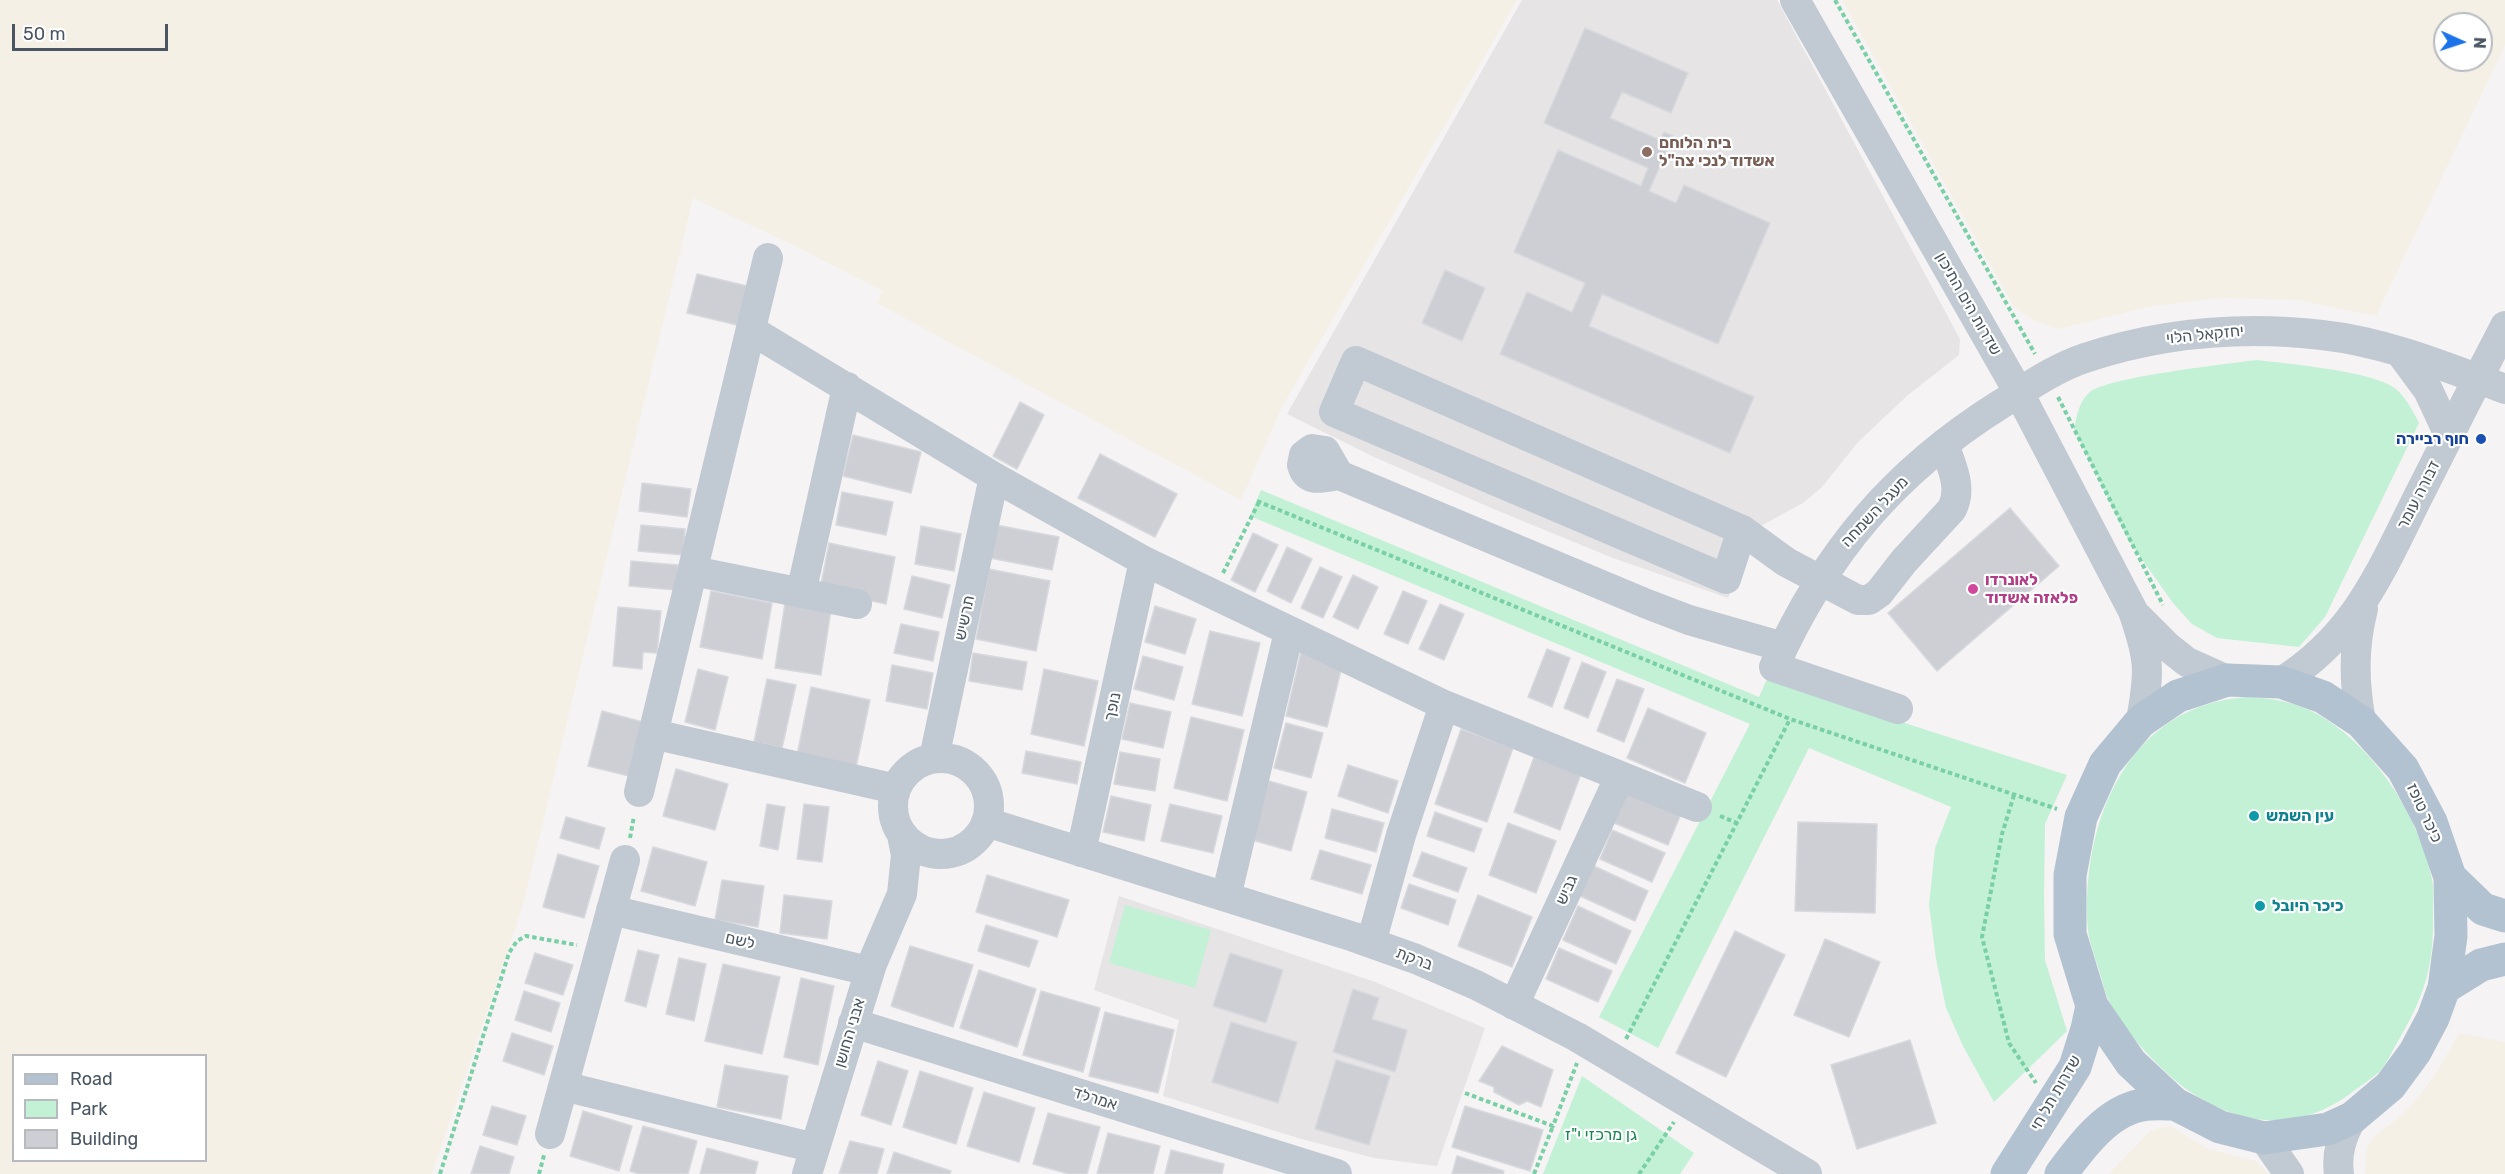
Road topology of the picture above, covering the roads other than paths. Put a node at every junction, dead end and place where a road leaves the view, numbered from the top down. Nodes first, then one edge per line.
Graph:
1 (1795, 0) edge
2 (768, 258) dead end
3 (2505, 326) edge
4 (751, 330) junction
5 (2400, 351) junction
6 (2492, 384) edge
7 (847, 387) junction
8 (2019, 393) junction
9 (2449, 435) junction
10 (1944, 444) junction
11 (1339, 475) dead end
12 (994, 477) junction
13 (1743, 530) junction
14 (1144, 561) junction
15 (693, 571) junction
16 (1819, 581) junction
17 (801, 593) junction
18 (2366, 599) junction
19 (857, 604) dead end
20 (2133, 611) junction
21 (1289, 632) junction
22 (1778, 657) junction
23 (2227, 680) junction
24 (2282, 682) junction
25 (1444, 705) junction
26 (1898, 709) dead end
27 (2141, 721) junction
28 (2361, 722) junction
29 (653, 734) junction
30 (934, 758) junction
31 (1620, 776) junction
32 (896, 789) junction
33 (639, 792) road end
34 (1696, 807) dead end
35 (986, 822) junction
36 (902, 835) junction
37 (957, 851) junction
38 (1081, 852) junction
39 (625, 860) road end
40 (2450, 877) junction
41 (902, 894) junction
42 (1226, 897) junction
43 (611, 910) junction
44 (2505, 916) edge
45 (1371, 943) junction
46 (2505, 959) edge
47 (869, 971) junction
48 (2444, 988) junction
49 (1514, 1005) junction
50 (2092, 1006) junction
51 (853, 1023) junction
52 (563, 1086) junction
53 (2175, 1104) junction
54 (2352, 1118) junction
55 (550, 1134) dead end
56 (2264, 1138) junction
57 (811, 1161) edge
58 (1337, 1174) edge
59 (1807, 1174) edge
60 (2007, 1174) edge
61 (2061, 1174) edge
62 (2289, 1174) edge
63 (2338, 1174) edge

1 - 8 street, שדרות הים התיכון
2 - 4 street
3 - 6 street, דבורה עומר
4 - 7 street
4 - 15 street
5 - 6 street, יחזקאל הלוי
5 - 8 street, יחזקאל הלוי
5 - 9 street
6 - 9 street, דבורה עומר
7 - 12 street
7 - 17 street
8 - 10 street, מעגל השמחה
8 - 20 street, שדרות הים התיכון
9 - 18 street, דבורה עומר
10 - 16 street, מעגל השמחה
10 - 16 street
11 - 22 street
12 - 14 street
12 - 30 street, תרשיש
13 - 13 street
13 - 16 street
14 - 21 street
14 - 38 street, נופך
15 - 17 street
15 - 29 street
16 - 22 street, מעגל השמחה
17 - 19 street
18 - 24 street, דבורה עומר
18 - 28 street, דבורה עומר
20 - 23 street, שדרות הים התיכון
20 - 27 street, שדרות הים התיכון
21 - 25 street
21 - 42 street
22 - 26 street
23 - 24 main road, כיכר טופז
23 - 27 main road, כיכר טופז
24 - 28 main road, כיכר טופז
25 - 31 street
25 - 45 street
27 - 50 main road, כיכר טופז
28 - 40 main road, כיכר טופז
29 - 32 street
29 - 33 street
30 - 32 street
30 - 35 street
31 - 34 street
31 - 49 street, גביש
32 - 36 street
35 - 37 street
35 - 38 street, ברקת
36 - 37 street
36 - 41 street, אבני החושן
37 - 41 street, אבני החושן
38 - 42 street, ברקת
39 - 43 street
40 - 44 main road
40 - 48 main road, כיכר טופז
41 - 47 street, אבני החושן
42 - 45 street, ברקת
43 - 47 street, לשם
43 - 52 street
45 - 49 street, ברקת
46 - 48 main road
47 - 51 street, אבני החושן
48 - 54 main road, כיכר טופז
49 - 59 street, ברקת
50 - 53 main road, כיכר טופז
50 - 60 main road, שדרות תל חי
51 - 57 street, אבני החושן
51 - 58 street, אמרלד
52 - 55 street
52 - 57 street
53 - 56 main road, כיכר טופז
53 - 61 main road
54 - 56 main road, כיכר טופז
54 - 63 street
56 - 62 street

